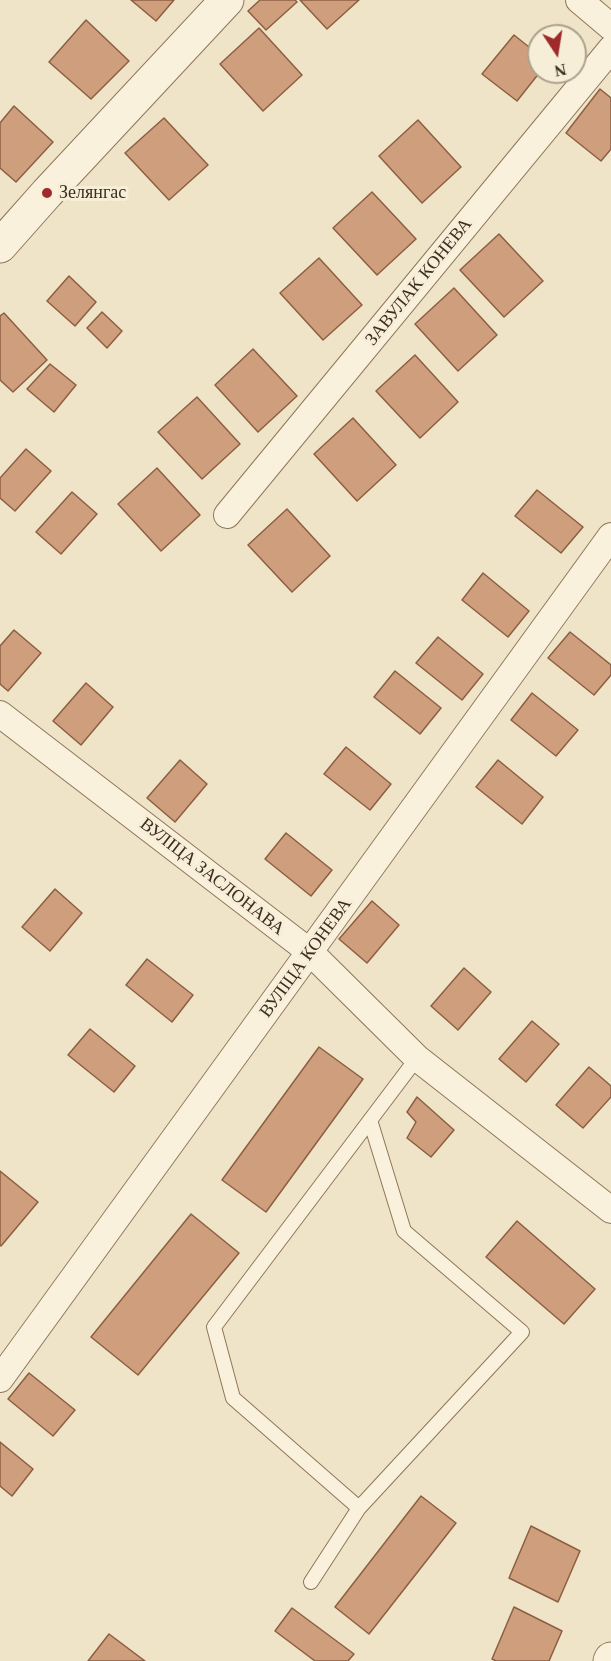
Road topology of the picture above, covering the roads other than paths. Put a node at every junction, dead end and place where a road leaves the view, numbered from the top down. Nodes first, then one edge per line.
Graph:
1 (227, 0) edge
2 (579, 0) edge
3 (611, 27) edge
4 (611, 49) edge
5 (0, 246) edge
6 (227, 515) dead end
7 (611, 536) edge
8 (0, 714) edge
9 (310, 952) junction
10 (417, 1058) junction
11 (370, 1120) junction
12 (611, 1210) edge
13 (9, 1349) edge
14 (0, 1379) edge
15 (359, 1508) junction
16 (311, 1582) dead end

1 - 5 street
2 - 3 street
4 - 6 street, ЗАВУЛАК КОНЕВА
7 - 9 street, ВУЛІЦА КОНЕВА
8 - 9 street, ВУЛІЦА ЗАСЛОНАВА
9 - 10 street, ВУЛІЦА ЗАСЛОНАВА
9 - 13 street, ВУЛІЦА КОНЕВА
10 - 11 lane
10 - 12 street, ВУЛІЦА ЗАСЛОНАВА
11 - 15 lane
11 - 15 lane
13 - 14 street, ВУЛІЦА КОНЕВА
15 - 16 lane

